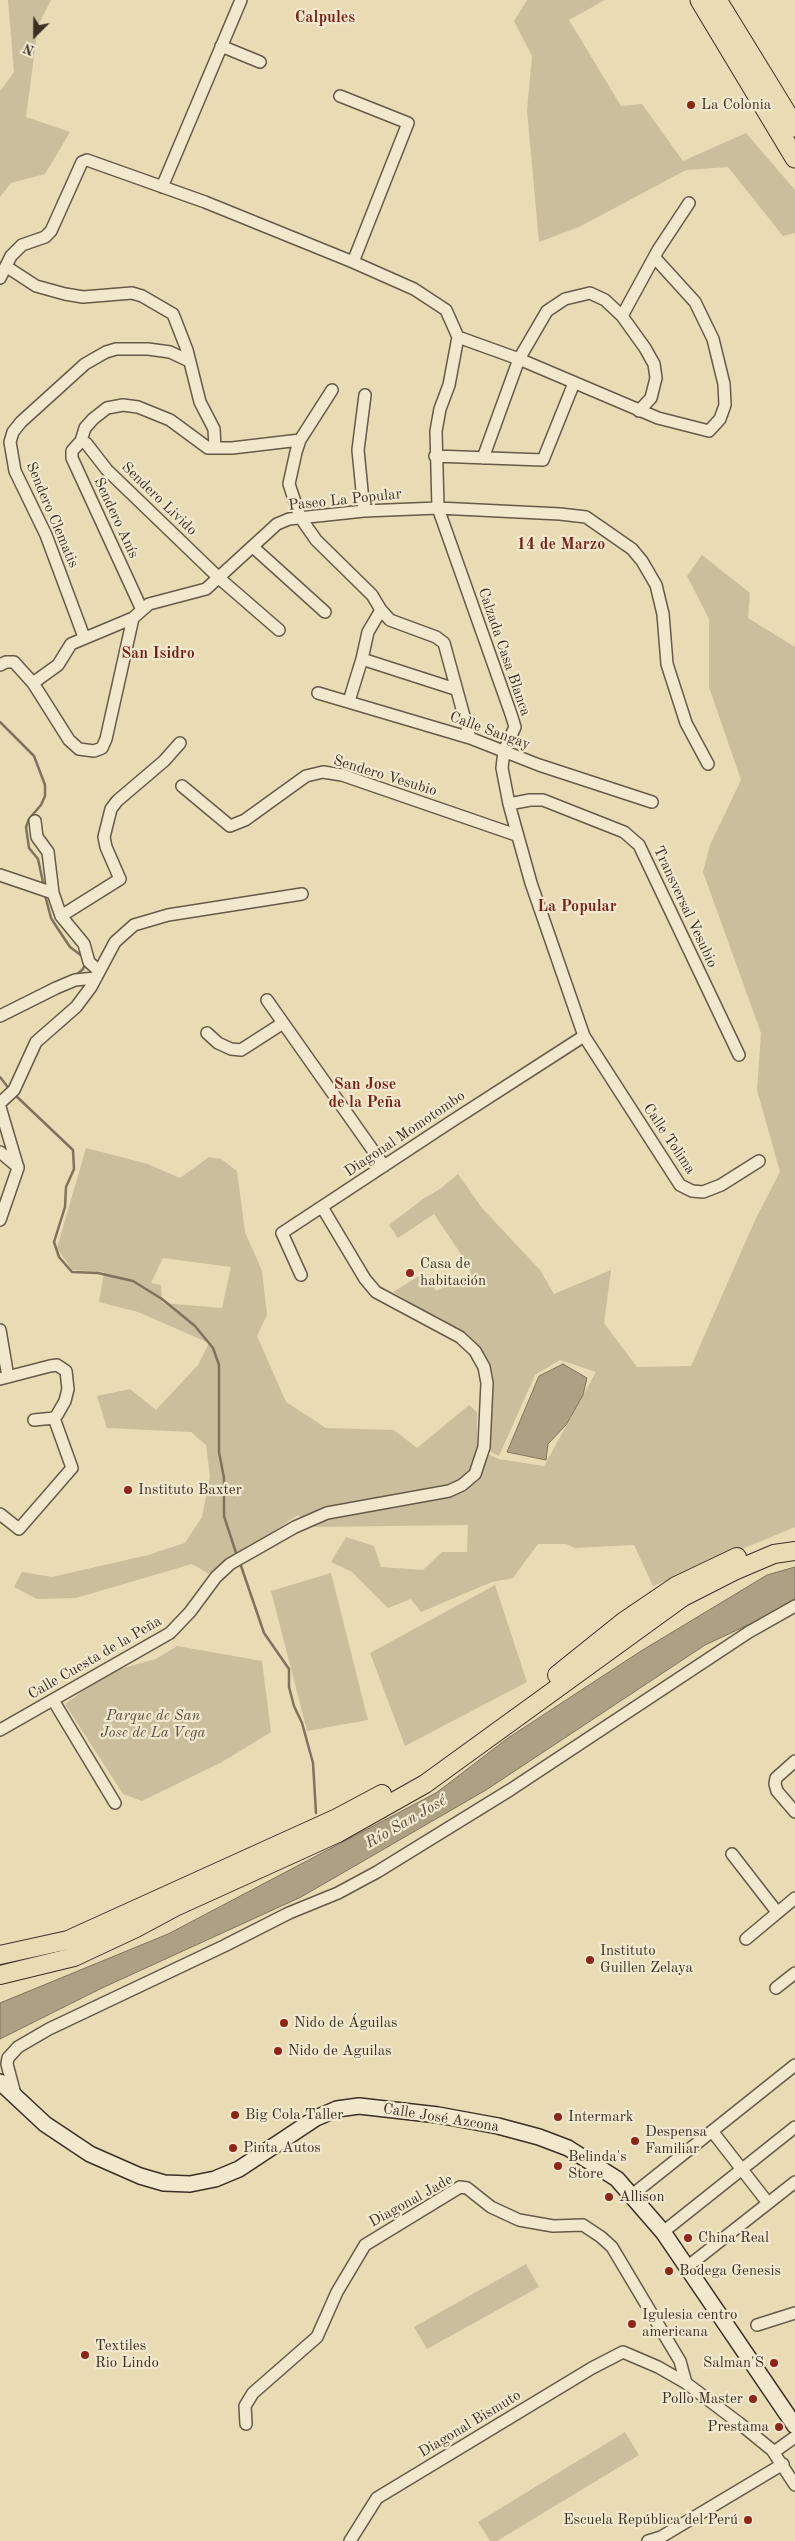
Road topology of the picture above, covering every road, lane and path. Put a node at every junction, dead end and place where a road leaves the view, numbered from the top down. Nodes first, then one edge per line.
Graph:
1 (240, 0) edge
2 (700, 0) edge
3 (717, 0) edge
4 (221, 46) junction
5 (260, 62) dead end
6 (340, 96) dead end
7 (795, 127) edge
8 (795, 158) edge
9 (162, 187) junction
10 (689, 203) dead end
11 (655, 258) junction
12 (353, 262) junction
13 (7, 267) junction
14 (0, 278) edge
15 (622, 316) junction
16 (458, 337) junction
17 (519, 358) junction
18 (189, 361) junction
19 (574, 383) junction
20 (332, 390) dead end
21 (365, 395) dead end
22 (639, 411) junction
23 (300, 440) junction
24 (81, 441) junction
25 (215, 448) junction
26 (435, 456) junction
27 (483, 458) junction
28 (438, 508) junction
29 (364, 510) junction
30 (300, 518) junction
31 (253, 547) junction
32 (219, 578) junction
33 (381, 610) junction
34 (325, 612) dead end
35 (138, 614) junction
36 (279, 630) dead end
37 (84, 637) junction
38 (362, 659) junction
39 (0, 665) edge
40 (33, 683) junction
41 (455, 689) junction
42 (318, 693) dead end
43 (349, 701) junction
44 (470, 738) junction
45 (180, 743) dead end
46 (504, 751) junction
47 (708, 764) dead end
48 (182, 786) dead end
49 (652, 802) dead end
50 (509, 804) junction
51 (36, 821) dead end
52 (516, 835) junction
53 (0, 875) edge
54 (53, 893) junction
55 (302, 894) dead end
56 (61, 916) junction
57 (97, 974) junction
58 (267, 1000) dead end
59 (0, 1016) edge
60 (283, 1023) junction
61 (206, 1032) dead end
62 (584, 1036) junction
63 (738, 1055) dead end
64 (1, 1104) edge
65 (0, 1152) edge
66 (759, 1161) dead end
67 (384, 1166) junction
68 (18, 1168) junction
69 (322, 1207) junction
70 (0, 1220) edge
71 (301, 1274) dead end
72 (0, 1330) edge
73 (4, 1378) edge
74 (54, 1418) junction
75 (34, 1420) dead end
76 (0, 1514) edge
77 (795, 1541) edge
78 (795, 1551) edge
79 (795, 1606) edge
80 (53, 1700) junction
81 (0, 1730) edge
82 (795, 1760) edge
83 (115, 1803) dead end
84 (795, 1812) edge
85 (732, 1854) dead end
86 (795, 1898) edge
87 (172, 1901) junction
88 (777, 1912) junction
89 (746, 1939) dead end
90 (0, 1956) edge
91 (0, 1969) edge
92 (795, 1974) edge
93 (0, 1975) edge
94 (776, 1988) dead end
95 (795, 2065) edge
96 (7, 2089) edge
97 (795, 2128) edge
98 (712, 2131) junction
99 (742, 2170) junction
100 (795, 2182) edge
101 (632, 2195) junction
102 (768, 2204) junction
103 (663, 2232) junction
104 (687, 2267) junction
105 (795, 2313) edge
106 (757, 2325) dead end
107 (686, 2383) junction
108 (246, 2424) dead end
109 (795, 2426) edge
110 (795, 2437) edge
111 (774, 2452) junction
112 (782, 2464) junction
113 (794, 2478) edge
114 (662, 2540) edge
115 (350, 2541) edge
116 (648, 2541) edge

1 - 4 street
2 - 8 highway
3 - 7 highway
4 - 5 street
4 - 9 street
6 - 12 street
9 - 12 street
9 - 13 street
10 - 11 street
11 - 15 street
11 - 22 street
12 - 16 street
13 - 14 street
13 - 18 street
15 - 17 street
15 - 22 street
16 - 17 street
16 - 26 street, Calzada Casa Blanca
17 - 19 street
17 - 27 street
18 - 25 street
18 - 37 street, Sendero Clematis
19 - 22 street
19 - 27 street
20 - 23 street
21 - 29 street
23 - 25 street
23 - 30 street
24 - 25 street
24 - 32 street, Sendero Livido
24 - 35 street, Sendero Anís
26 - 27 street
26 - 28 street, Calzada Casa Blanca
28 - 29 street, Paseo La Popular
28 - 46 street, Calzada Casa Blanca
28 - 47 street, Paseo La Popular
29 - 30 street, Paseo La Popular
30 - 31 street, Paseo La Popular
30 - 33 street
31 - 32 street, Paseo La Popular
31 - 34 street
32 - 35 street, Paseo La Popular
32 - 36 street, Sendero Livido
33 - 38 street
33 - 41 street
35 - 37 street, Paseo La Popular
35 - 40 street
37 - 40 street, Paseo La Popular
38 - 41 street
38 - 43 street
39 - 40 street
41 - 44 street
42 - 43 street, Calle Sangay
43 - 44 street, Calle Sangay
44 - 46 street, Calle Sangay
45 - 56 street
46 - 49 street, Calle Sangay
46 - 50 street, Calzada Casa Blanca
48 - 52 street, Sendero Vesubio
50 - 52 street, Calzada Casa Blanca
50 - 63 street, Transversal Vesubio
51 - 54 street
52 - 62 street, Calzada Casa Blanca
53 - 54 street
54 - 56 street
55 - 57 street
56 - 57 street
57 - 59 street
57 - 64 street
58 - 60 street
60 - 61 street
60 - 67 street
62 - 66 street, Calle Tolima
62 - 67 street, Diagonal Momotombo
64 - 68 street
65 - 68 street
67 - 69 street, Diagonal Momotombo
68 - 70 street
69 - 71 street, Diagonal Momotombo
69 - 80 street, Calle Cuesta de la Peña
72 - 73 street
73 - 74 street
74 - 75 street
74 - 76 street
77 - 87 main road
78 - 87 main road
79 - 96 street
80 - 81 street, Calle Cuesta de la Peña
80 - 83 street
82 - 84 street
85 - 88 street
86 - 88 street
87 - 90 main road
87 - 91 main road
87 - 93 main road
88 - 89 street
92 - 94 street
95 - 98 street
96 - 101 main road, Calle José Azcona
97 - 99 street
98 - 99 street
98 - 101 street
99 - 102 street
99 - 103 street
100 - 102 street
101 - 103 main road, Calle José Azcona
102 - 104 street
103 - 104 main road, Calle José Azcona
104 - 109 main road, Calle José Azcona
105 - 106 street
107 - 108 street, Diagonal Jade
107 - 111 street
107 - 115 street, Diagonal Bismuto
110 - 111 street
111 - 112 street
112 - 113 street
112 - 114 street
114 - 116 street

